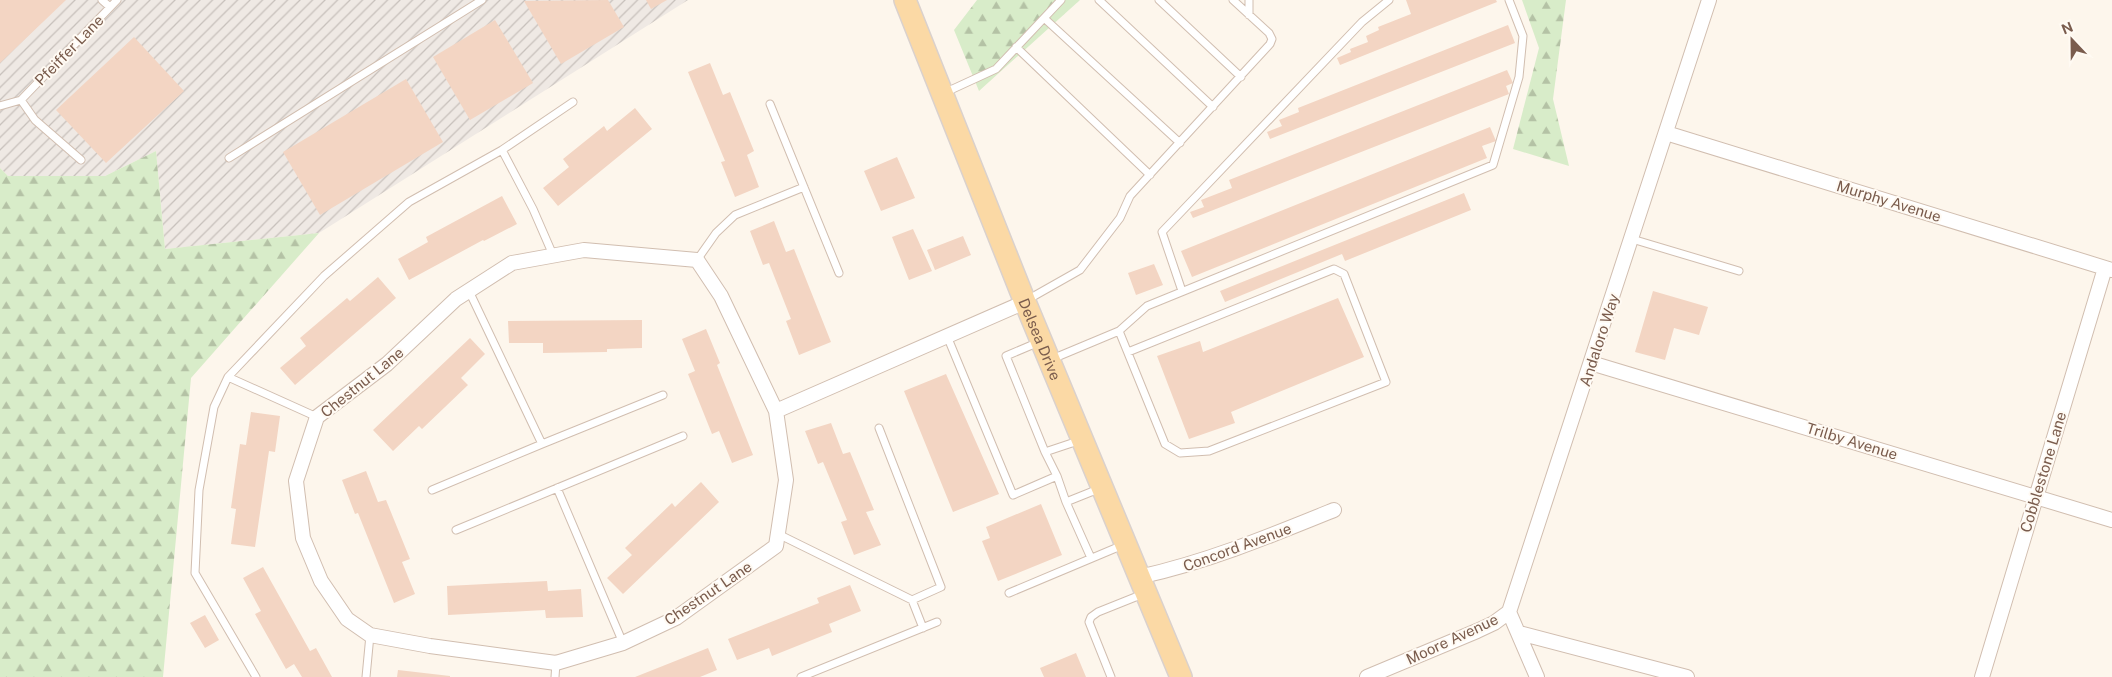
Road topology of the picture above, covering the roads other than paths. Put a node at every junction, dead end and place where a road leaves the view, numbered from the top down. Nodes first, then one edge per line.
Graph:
1 (102, 0) edge
2 (117, 0) edge
3 (482, 0) edge
4 (905, 0) edge
5 (1061, 0) edge
6 (1099, 0) edge
7 (1159, 0) edge
8 (1233, 0) edge
9 (1249, 0) edge
10 (1389, 0) edge
11 (1509, 0) edge
12 (1709, 0) edge
13 (110, 7) junction
14 (1249, 15) junction
15 (1044, 18) junction
16 (1016, 48) junction
17 (1241, 77) junction
18 (942, 94) junction
19 (20, 100) junction
20 (573, 102) dead end
21 (770, 104) dead end
22 (0, 106) edge
23 (1213, 107) junction
24 (1666, 133) junction
25 (1180, 143) junction
26 (502, 150) junction
27 (229, 158) dead end
28 (80, 160) dead end
29 (1150, 175) junction
30 (804, 187) junction
31 (1632, 239) junction
32 (553, 255) junction
33 (696, 260) junction
34 (2108, 269) edge
35 (1739, 272) dead end
36 (839, 273) dead end
37 (469, 291) junction
38 (1182, 292) junction
39 (1025, 302) junction
40 (1120, 331) junction
41 (947, 336) junction
42 (1045, 350) junction
43 (1128, 352) junction
44 (1591, 363) junction
45 (228, 377) junction
46 (662, 395) dead end
47 (776, 411) junction
48 (317, 418) junction
49 (879, 428) dead end
50 (684, 436) dead end
51 (1082, 440) junction
52 (542, 444) junction
53 (1045, 452) junction
54 (1057, 476) junction
55 (557, 488) junction
56 (1102, 488) junction
57 (432, 490) dead end
58 (2036, 496) junction
59 (1066, 502) junction
60 (1334, 510) dead end
61 (2112, 520) edge
62 (456, 530) dead end
63 (778, 534) junction
64 (1125, 544) junction
65 (1091, 558) junction
66 (1142, 585) junction
67 (1009, 593) dead end
68 (912, 600) junction
69 (1509, 612) junction
70 (937, 622) dead end
71 (923, 628) junction
72 (1519, 633) junction
73 (370, 635) junction
74 (623, 643) junction
75 (556, 662) junction
76 (256, 677) edge
77 (366, 677) edge
78 (556, 677) edge
79 (801, 677) edge
80 (1111, 677) edge
81 (1180, 677) edge
82 (1368, 677) edge
83 (1537, 677) edge
84 (1687, 677) edge
85 (1982, 677) edge

1 - 13 lane
2 - 13 lane, Pfeiffer Lane
3 - 27 lane
4 - 18 main road, Delsea Drive
5 - 15 lane
6 - 23 lane
7 - 17 lane
8 - 14 lane
9 - 14 lane
10 - 38 lane
11 - 38 lane
12 - 24 street, Andaloro Way
13 - 19 lane, Pfeiffer Lane
14 - 17 lane
15 - 16 lane
15 - 25 lane
16 - 18 lane
16 - 29 lane
17 - 23 lane
18 - 39 main road, Delsea Drive
19 - 22 lane
19 - 28 lane
20 - 26 lane
21 - 30 lane
23 - 25 lane
24 - 31 street, Andaloro Way
24 - 34 street, Murphy Avenue
25 - 29 lane
26 - 32 lane
26 - 45 lane
29 - 39 lane
30 - 33 lane
30 - 36 lane
31 - 35 lane
31 - 44 street, Andaloro Way
32 - 33 street, Chestnut Lane
32 - 37 street, Chestnut Lane
33 - 47 street, Chestnut Lane
34 - 58 street, Cobblestone Lane
37 - 48 street, Chestnut Lane
37 - 52 lane
38 - 40 lane
39 - 41 street
39 - 42 main road, Delsea Drive
40 - 42 lane
40 - 43 lane
41 - 47 street
41 - 54 lane
42 - 51 main road, Delsea Drive
42 - 53 lane
43 - 43 lane
44 - 58 street, Trilby Avenue
44 - 69 street, Andaloro Way
45 - 48 lane
45 - 76 lane
46 - 52 lane
47 - 63 street, Chestnut Lane
48 - 73 street, Chestnut Lane
49 - 68 lane
50 - 55 lane
51 - 53 lane
51 - 56 main road, Delsea Drive
52 - 57 lane
53 - 54 lane
54 - 59 lane
55 - 62 lane
55 - 74 lane
56 - 59 lane
56 - 64 main road, Delsea Drive
58 - 61 street, Trilby Avenue
58 - 85 street, Cobblestone Lane
59 - 65 lane
60 - 66 street, Concord Avenue
63 - 68 lane
63 - 74 street, Chestnut Lane
64 - 65 lane
64 - 66 main road, Delsea Drive
65 - 67 lane
66 - 80 lane
66 - 81 main road, Delsea Drive
68 - 71 lane
69 - 72 street
69 - 82 street, Moore Avenue
70 - 71 lane
71 - 79 lane
72 - 83 street
72 - 84 street, Moore Avenue
73 - 75 street, Chestnut Lane
73 - 77 lane
74 - 75 street, Chestnut Lane
75 - 78 lane

